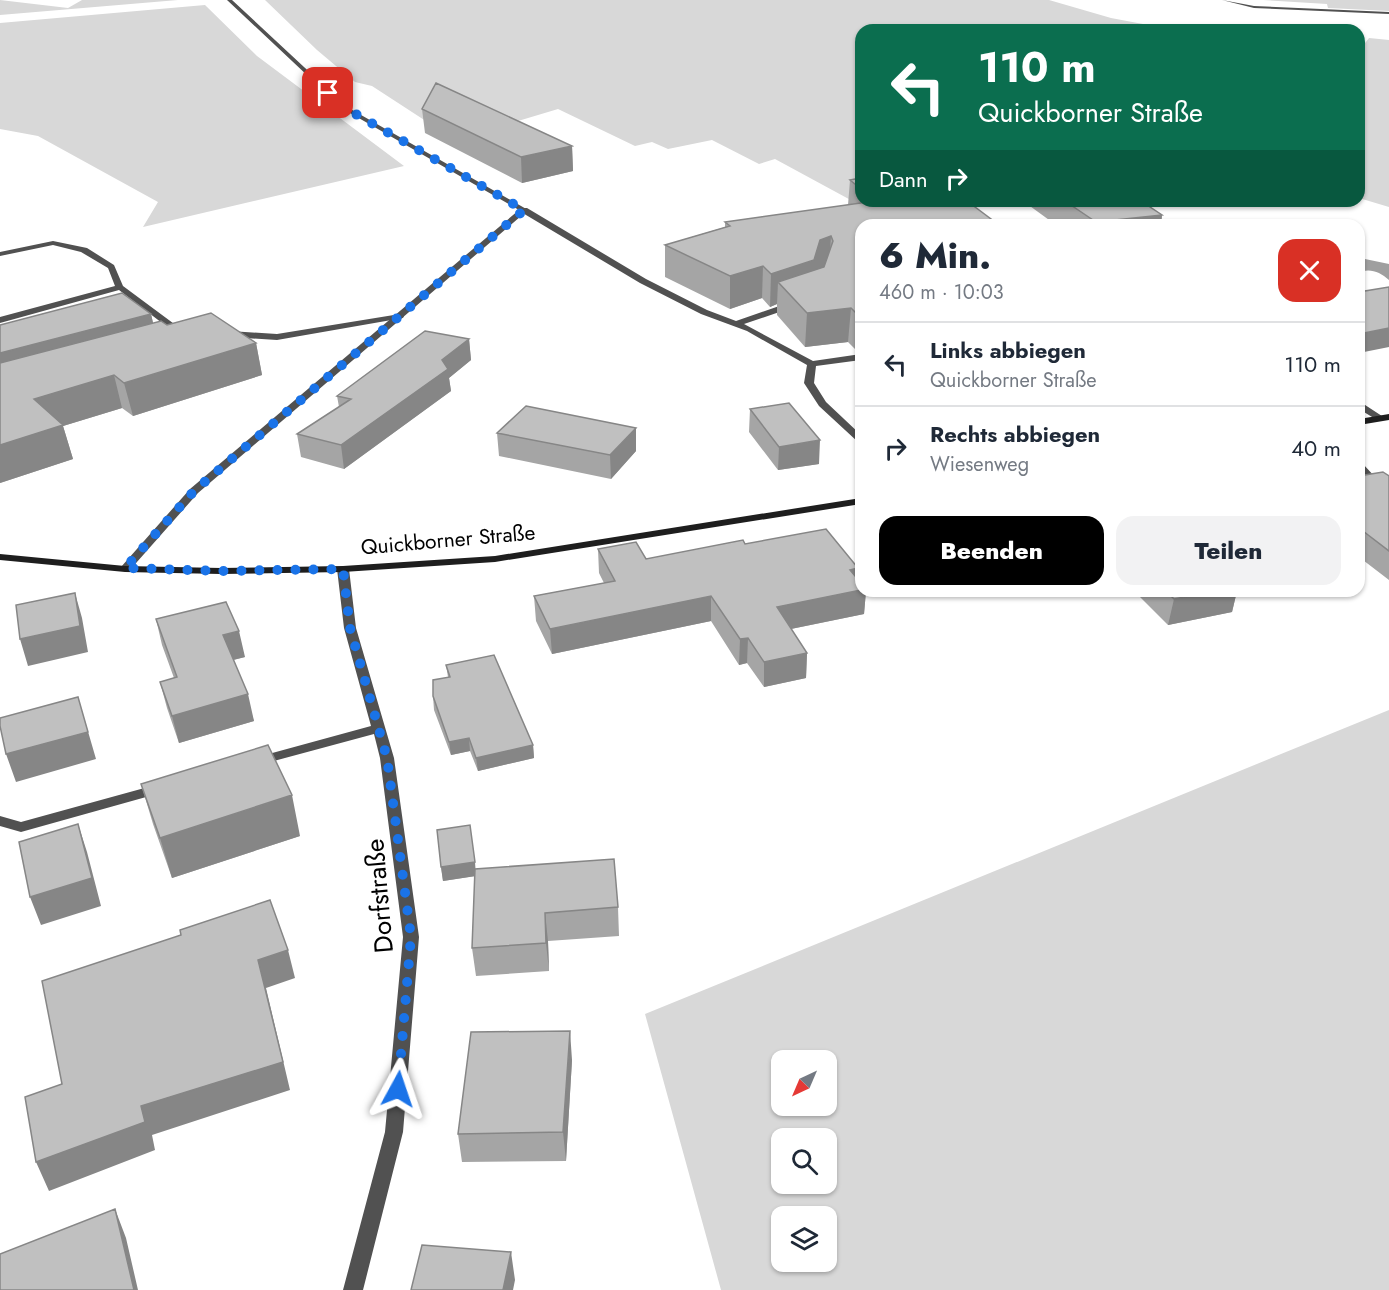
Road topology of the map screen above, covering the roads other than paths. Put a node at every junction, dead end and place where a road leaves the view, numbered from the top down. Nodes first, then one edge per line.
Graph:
1 (229, 0) edge
2 (1224, 0) edge
3 (1389, 13) edge
4 (524, 210) junction
5 (0, 254) edge
6 (120, 287) junction
7 (801, 302) edge
8 (400, 316) junction
9 (0, 320) edge
10 (735, 324) junction
11 (214, 333) edge
12 (179, 343) edge
13 (855, 358) edge
14 (812, 363) junction
15 (1365, 408) edge
16 (1384, 418) edge
17 (1365, 421) edge
18 (855, 434) edge
19 (1365, 472) edge
20 (1389, 498) edge
21 (855, 502) edge
22 (0, 557) edge
23 (125, 568) junction
24 (343, 569) junction
25 (379, 728) junction
26 (241, 766) edge
27 (171, 785) edge
28 (0, 821) edge
29 (353, 1290) edge

1 - 4 street
2 - 3 street
4 - 8 street
4 - 10 street
5 - 6 street
6 - 9 street
6 - 12 street
7 - 10 street
8 - 11 street
8 - 23 street
10 - 14 street
13 - 14 street
14 - 18 street
15 - 16 street
16 - 17 main road
19 - 20 street
21 - 24 main road, Quickborner Straße
22 - 23 main road, Quickborner Straße
23 - 24 main road, Quickborner Straße
24 - 25 street, Dorfstraße
25 - 26 street
25 - 29 street, Dorfstraße
27 - 28 street

